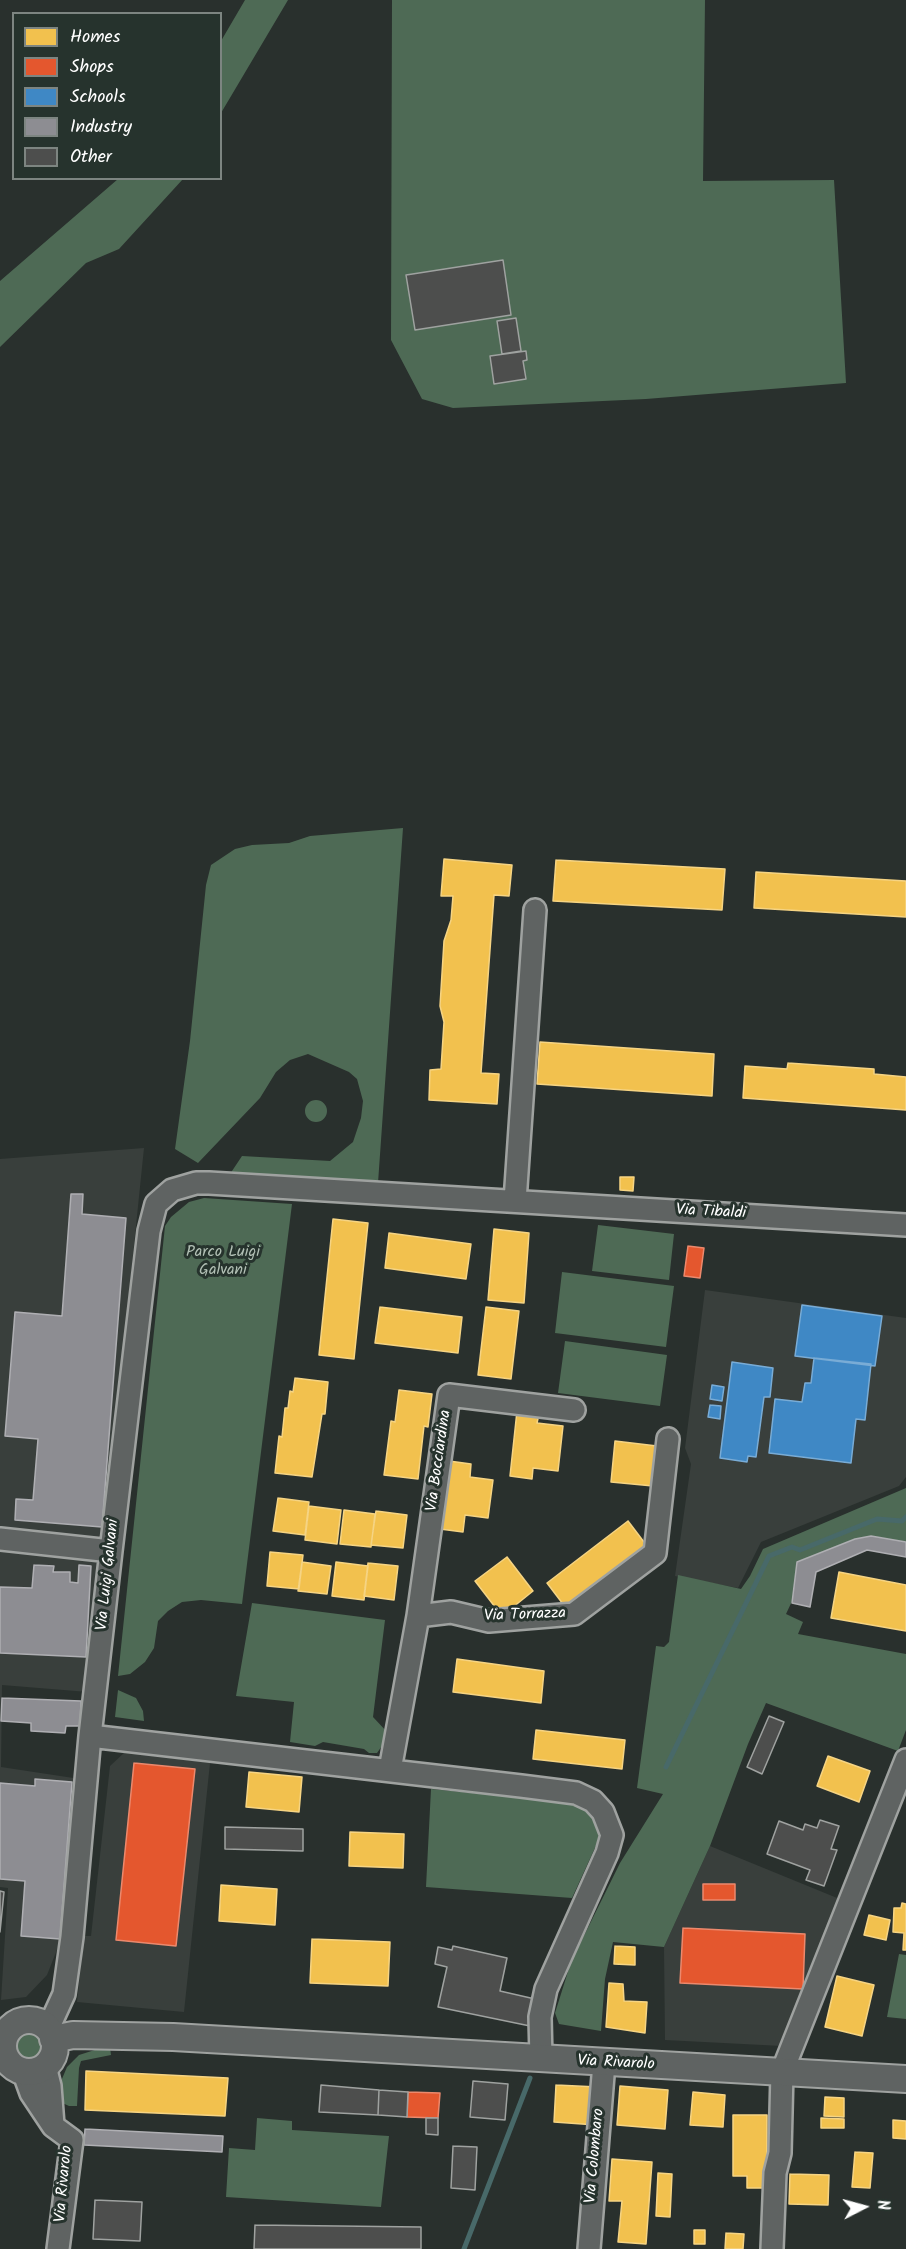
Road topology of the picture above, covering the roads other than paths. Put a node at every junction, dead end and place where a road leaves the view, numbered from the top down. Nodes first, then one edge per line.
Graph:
1 (535, 910) dead end
2 (196, 1184) joint
3 (515, 1201) junction
4 (906, 1225) edge
5 (574, 1410) dead end
6 (668, 1439) dead end
7 (0, 1539) edge
8 (111, 1551) junction
9 (417, 1616) junction
10 (90, 1736) junction
11 (906, 1760) edge
12 (390, 1770) junction
13 (3, 2038) edge
14 (43, 2046) junction
15 (541, 2059) junction
16 (604, 2063) junction
17 (782, 2072) junction
18 (906, 2079) edge
19 (58, 2249) edge
20 (589, 2249) edge
21 (772, 2249) edge

1 - 3 street
2 - 3 street, Via Tibaldi
2 - 8 street, Via Luigi Galvani
3 - 4 street, Via Tibaldi
5 - 9 street, Via Bocciardina
6 - 9 street, Via Torrazza
7 - 8 street
8 - 10 street, Via Luigi Galvani
9 - 12 street
10 - 12 street
10 - 14 street, Via Luigi Galvani
11 - 17 street
12 - 15 street
13 - 14 main road
13 - 14 main road
14 - 15 main road, Via Rivarolo
14 - 19 street, Via Rivarolo
15 - 16 main road, Via Rivarolo
16 - 17 main road, Via Rivarolo
16 - 20 street, Via Colombaro
17 - 18 main road, Via Rivarolo
17 - 21 street

